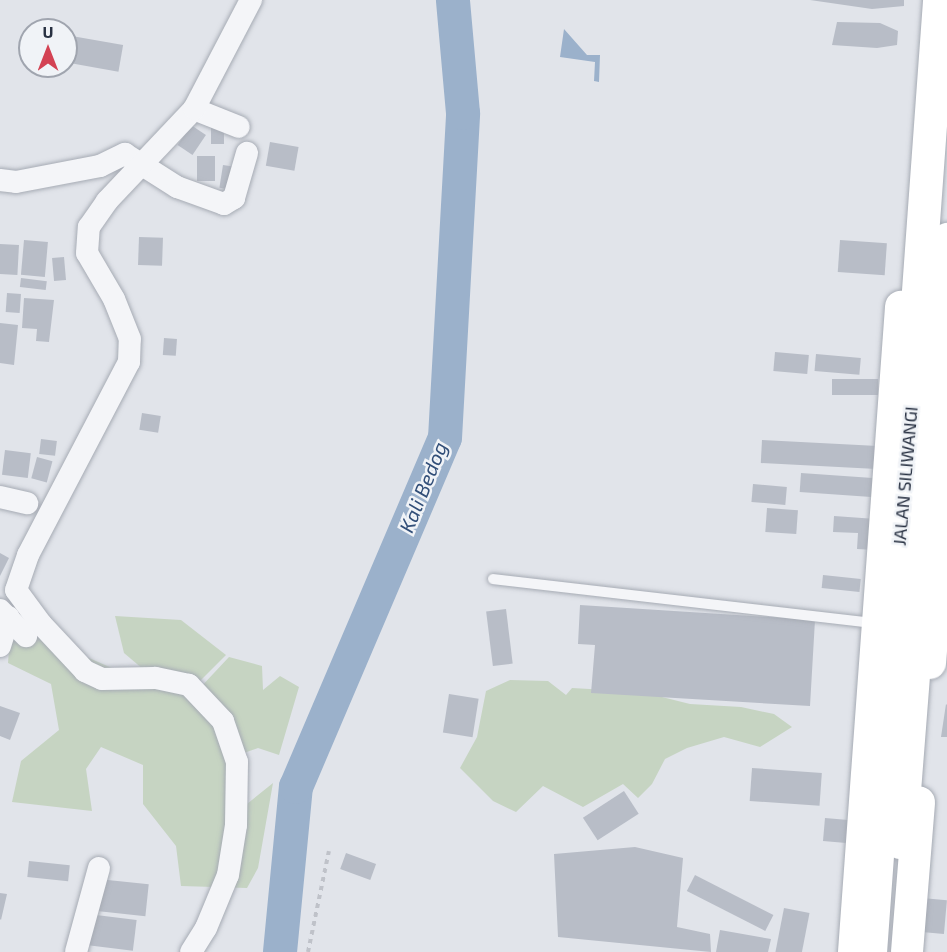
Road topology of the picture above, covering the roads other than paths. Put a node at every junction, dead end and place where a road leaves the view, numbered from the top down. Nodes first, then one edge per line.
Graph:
1 (251, 0) edge
2 (923, 0) edge
3 (939, 0) edge
4 (194, 109) junction
5 (239, 127) dead end
6 (247, 153) dead end
7 (133, 160) junction
8 (0, 180) edge
9 (947, 239) edge
10 (947, 457) edge
11 (0, 496) edge
12 (27, 503) dead end
13 (493, 579) dead end
14 (8, 591) edge
15 (5, 613) edge
16 (884, 623) junction
17 (26, 636) dead end
18 (0, 646) edge
19 (99, 868) dead end
20 (76, 952) edge
21 (191, 952) edge
22 (854, 952) edge
23 (870, 952) edge
24 (892, 952) edge
25 (907, 952) edge

1 - 4 street
2 - 16 street
3 - 16 highway, JALAN SILIWANGI
4 - 5 street
4 - 7 street
6 - 7 street
7 - 8 street
7 - 14 street
9 - 24 highway, JALAN SILIWANGI
10 - 25 street
11 - 12 street
13 - 16 lane
14 - 21 street
15 - 17 street
15 - 18 street
16 - 22 street
16 - 23 highway, JALAN SILIWANGI
19 - 20 street

